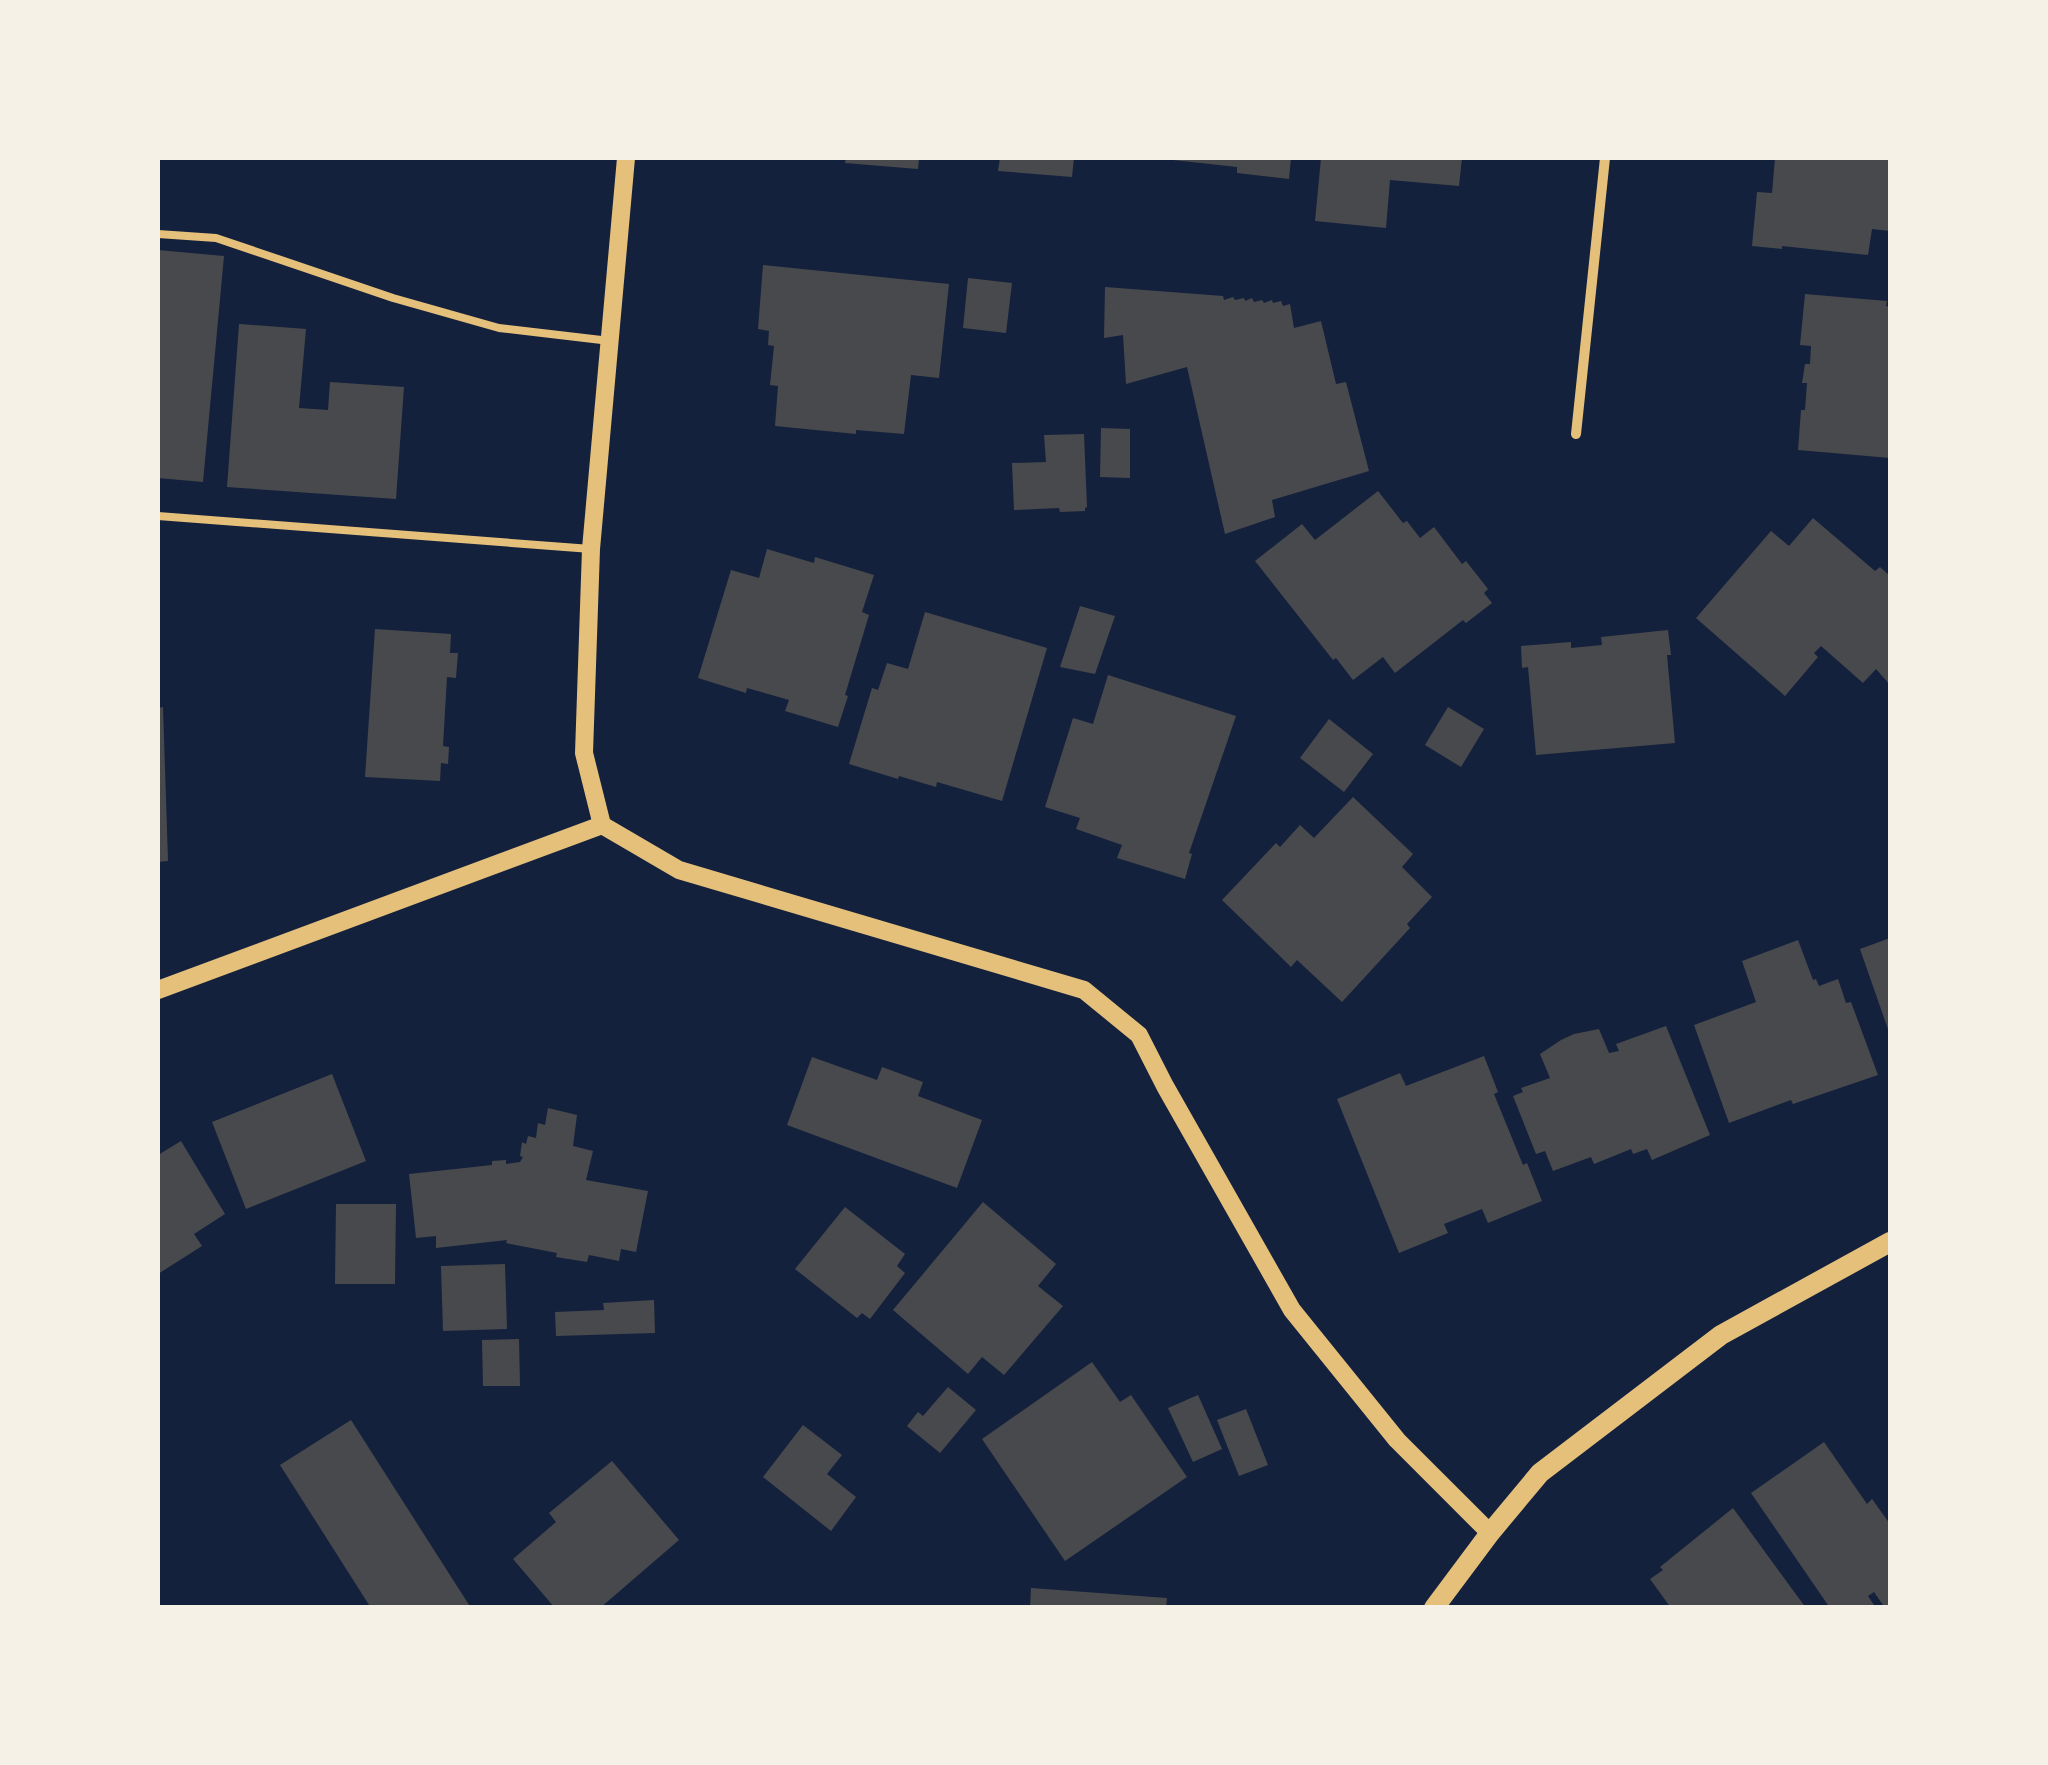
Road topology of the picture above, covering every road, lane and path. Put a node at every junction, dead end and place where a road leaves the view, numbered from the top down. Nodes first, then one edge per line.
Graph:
1 (626, 158) edge
2 (1605, 158) edge
3 (158, 234) edge
4 (610, 342) junction
5 (1576, 434) dead end
6 (158, 516) edge
7 (591, 549) junction
8 (602, 826) junction
9 (158, 990) edge
10 (1890, 1242) edge
11 (1490, 1533) junction
12 (1434, 1608) edge

1 - 4 street
2 - 5 street
3 - 4 lane
4 - 7 street
6 - 7 lane
7 - 8 street
8 - 9 street
8 - 11 street
10 - 11 main road
11 - 12 main road

